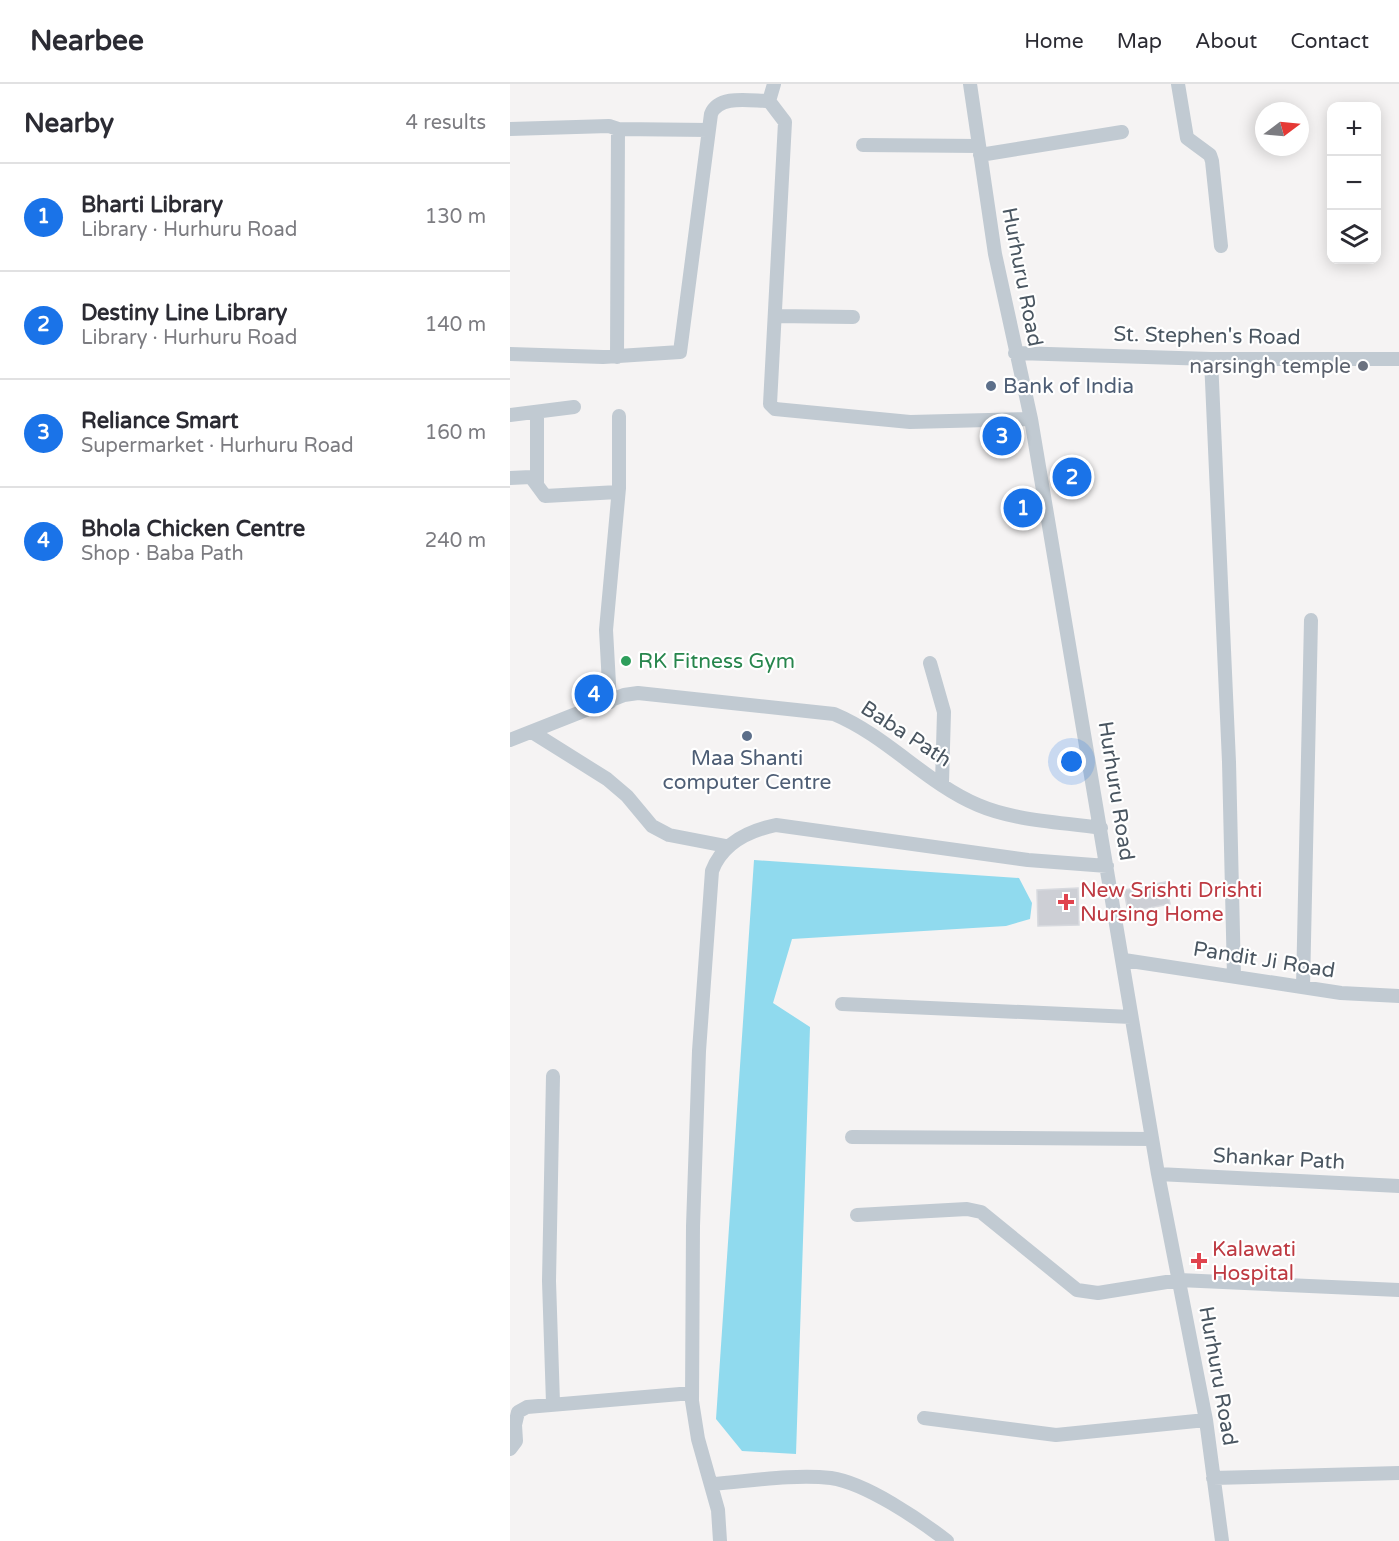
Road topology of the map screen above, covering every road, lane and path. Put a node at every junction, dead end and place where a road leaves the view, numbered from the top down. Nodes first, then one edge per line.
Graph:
1 (774, 84) edge
2 (970, 84) edge
3 (1178, 84) edge
4 (769, 101) junction
5 (510, 129) edge
6 (618, 129) junction
7 (708, 130) junction
8 (1122, 132) dead end
9 (864, 145) dead end
10 (980, 151) junction
11 (1221, 246) dead end
12 (775, 316) junction
13 (854, 316) dead end
14 (1015, 353) junction
15 (510, 354) edge
16 (617, 357) junction
17 (1211, 359) junction
18 (1399, 359) edge
19 (574, 407) dead end
20 (537, 412) junction
21 (510, 415) edge
22 (619, 416) dead end
23 (1031, 419) junction
24 (510, 478) edge
25 (537, 485) junction
26 (618, 492) junction
27 (1311, 620) dead end
28 (930, 663) dead end
29 (610, 702) junction
30 (532, 732) junction
31 (510, 740) edge
32 (942, 783) junction
33 (1101, 828) junction
34 (726, 846) junction
35 (1107, 866) junction
36 (1124, 960) junction
37 (1234, 976) junction
38 (1303, 987) junction
39 (1399, 996) edge
40 (842, 1004) dead end
41 (1131, 1017) junction
42 (553, 1076) dead end
43 (852, 1137) dead end
44 (1152, 1139) junction
45 (1158, 1174) junction
46 (1399, 1186) edge
47 (857, 1215) dead end
48 (1179, 1280) junction
49 (1399, 1290) edge
50 (692, 1393) junction
51 (554, 1403) junction
52 (924, 1418) dead end
53 (1206, 1420) junction
54 (510, 1449) edge
55 (1399, 1473) edge
56 (1213, 1478) junction
57 (712, 1484) junction
58 (720, 1541) edge
59 (947, 1541) edge
60 (1222, 1541) edge

1 - 4 street
2 - 10 street, Hurhuru Road
3 - 11 street
4 - 7 street
4 - 12 street
5 - 6 street
6 - 7 street
6 - 16 street
7 - 16 street
8 - 10 street
9 - 10 street
10 - 14 street, Hurhuru Road
12 - 13 street
12 - 23 street
14 - 17 street, St. Stephen's Road
14 - 23 street, Hurhuru Road
15 - 16 street
17 - 18 street, St. Stephen's Road
17 - 37 street
19 - 20 street
20 - 21 street
20 - 25 street
22 - 26 street
23 - 33 street, Hurhuru Road
24 - 25 street
25 - 26 street
26 - 29 street
27 - 38 street
28 - 32 street
29 - 30 street, Baba Path
29 - 32 street, Baba Path
30 - 31 street, Baba Path
30 - 34 street
32 - 33 street, Baba Path
33 - 35 street, Hurhuru Road
34 - 35 street
34 - 50 street
35 - 36 street, Hurhuru Road
36 - 37 street, Pandit Ji Road
36 - 41 street, Hurhuru Road
37 - 38 street, Pandit Ji Road
38 - 39 street, Pandit Ji Road
40 - 41 street
41 - 44 street, Hurhuru Road
42 - 51 street
43 - 44 street
44 - 45 street, Hurhuru Road
45 - 46 street, Shankar Path
45 - 48 street, Hurhuru Road
47 - 48 street
48 - 49 street
48 - 53 street, Hurhuru Road
50 - 51 street
50 - 57 street
51 - 54 street
52 - 53 street
53 - 56 street, Hurhuru Road
55 - 56 street
56 - 60 street, Hurhuru Road
57 - 58 street
57 - 59 street

